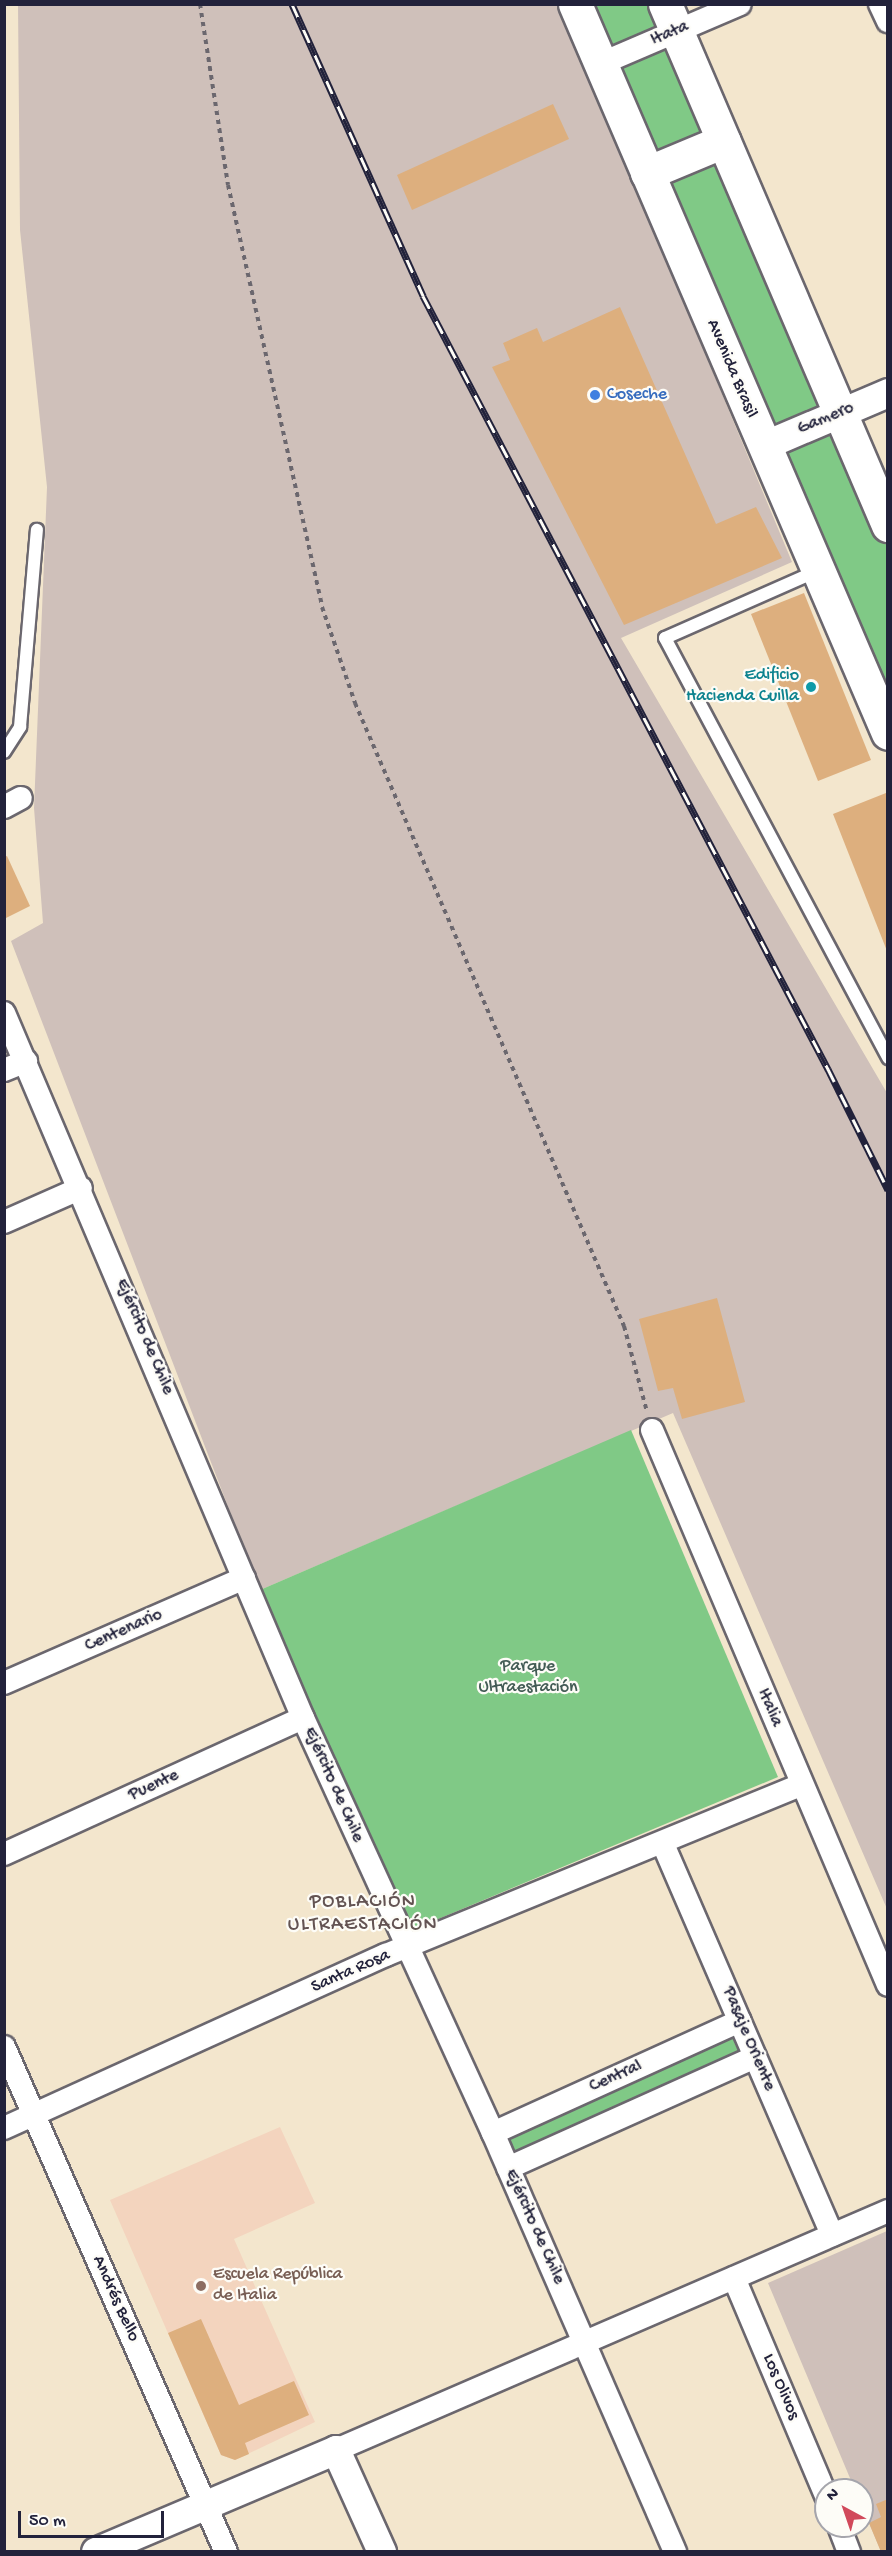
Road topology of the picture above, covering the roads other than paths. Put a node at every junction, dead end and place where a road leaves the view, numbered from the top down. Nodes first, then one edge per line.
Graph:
1 (575, 4) edge
2 (740, 4) edge
3 (880, 4) edge
4 (671, 18) edge
5 (888, 21) edge
6 (600, 64) junction
7 (724, 141) junction
8 (647, 173) junction
9 (888, 393) edge
10 (840, 413) junction
11 (764, 446) junction
12 (888, 525) edge
13 (37, 530) dead end
14 (818, 571) junction
15 (888, 734) edge
16 (4, 752) edge
17 (4, 1013) edge
18 (888, 1058) edge
19 (26, 1061) junction
20 (4, 1070) edge
21 (81, 1188) junction
22 (4, 1221) edge
23 (652, 1430) road end
24 (244, 1578) junction
25 (4, 1683) edge
26 (303, 1718) junction
27 (801, 1785) junction
28 (663, 1844) junction
29 (4, 1854) edge
30 (406, 1948) junction
31 (888, 1984) edge
32 (740, 2021) junction
33 (4, 2047) edge
34 (755, 2057) junction
35 (34, 2115) junction
36 (4, 2128) edge
37 (493, 2133) junction
38 (508, 2168) junction
39 (888, 2211) edge
40 (832, 2235) junction
41 (734, 2278) junction
42 (585, 2343) junction
43 (336, 2450) junction
44 (818, 2478) edge
45 (205, 2505) junction
46 (96, 2552) edge
47 (226, 2552) edge
48 (382, 2552) edge
49 (675, 2552) edge

1 - 6 main road, Avenida Brasil
2 - 4 street, Itata
3 - 5 street
4 - 6 street, Itata
4 - 7 main road
6 - 8 main road, Avenida Brasil
7 - 8 main road
7 - 10 main road
8 - 11 main road, Avenida Brasil
9 - 10 street, Gamero
10 - 11 street, Gamero
10 - 12 main road
11 - 14 main road, Avenida Brasil
13 - 16 lane
14 - 15 main road, Avenida Brasil
14 - 18 lane
17 - 19 street, Ejército de Chile
19 - 20 street
19 - 21 street, Ejército de Chile
21 - 22 street
21 - 24 street, Ejército de Chile
23 - 27 street, Italia
24 - 25 street, Centenario
24 - 26 street, Ejército de Chile
26 - 29 street, Puente
26 - 30 street, Ejército de Chile
27 - 28 street, Santa Rosa
27 - 31 street, Italia
28 - 30 street, Santa Rosa
28 - 32 street, Pasaje Oriente
30 - 35 street, Santa Rosa
30 - 37 street, Ejército de Chile
32 - 34 street, Pasaje Oriente
32 - 37 street, Central
33 - 35 street, Andrés Bello
34 - 38 street
34 - 40 street, Pasaje Oriente
35 - 36 street, Santa Rosa
35 - 45 street, Andrés Bello
37 - 38 street, Ejército de Chile
38 - 42 street, Ejército de Chile
39 - 40 street
40 - 41 street
41 - 42 street
41 - 44 street, Los Olivos
42 - 43 street
42 - 49 street, Ejército de Chile
43 - 45 street
43 - 48 street
45 - 46 street
45 - 47 street, Andrés Bello

